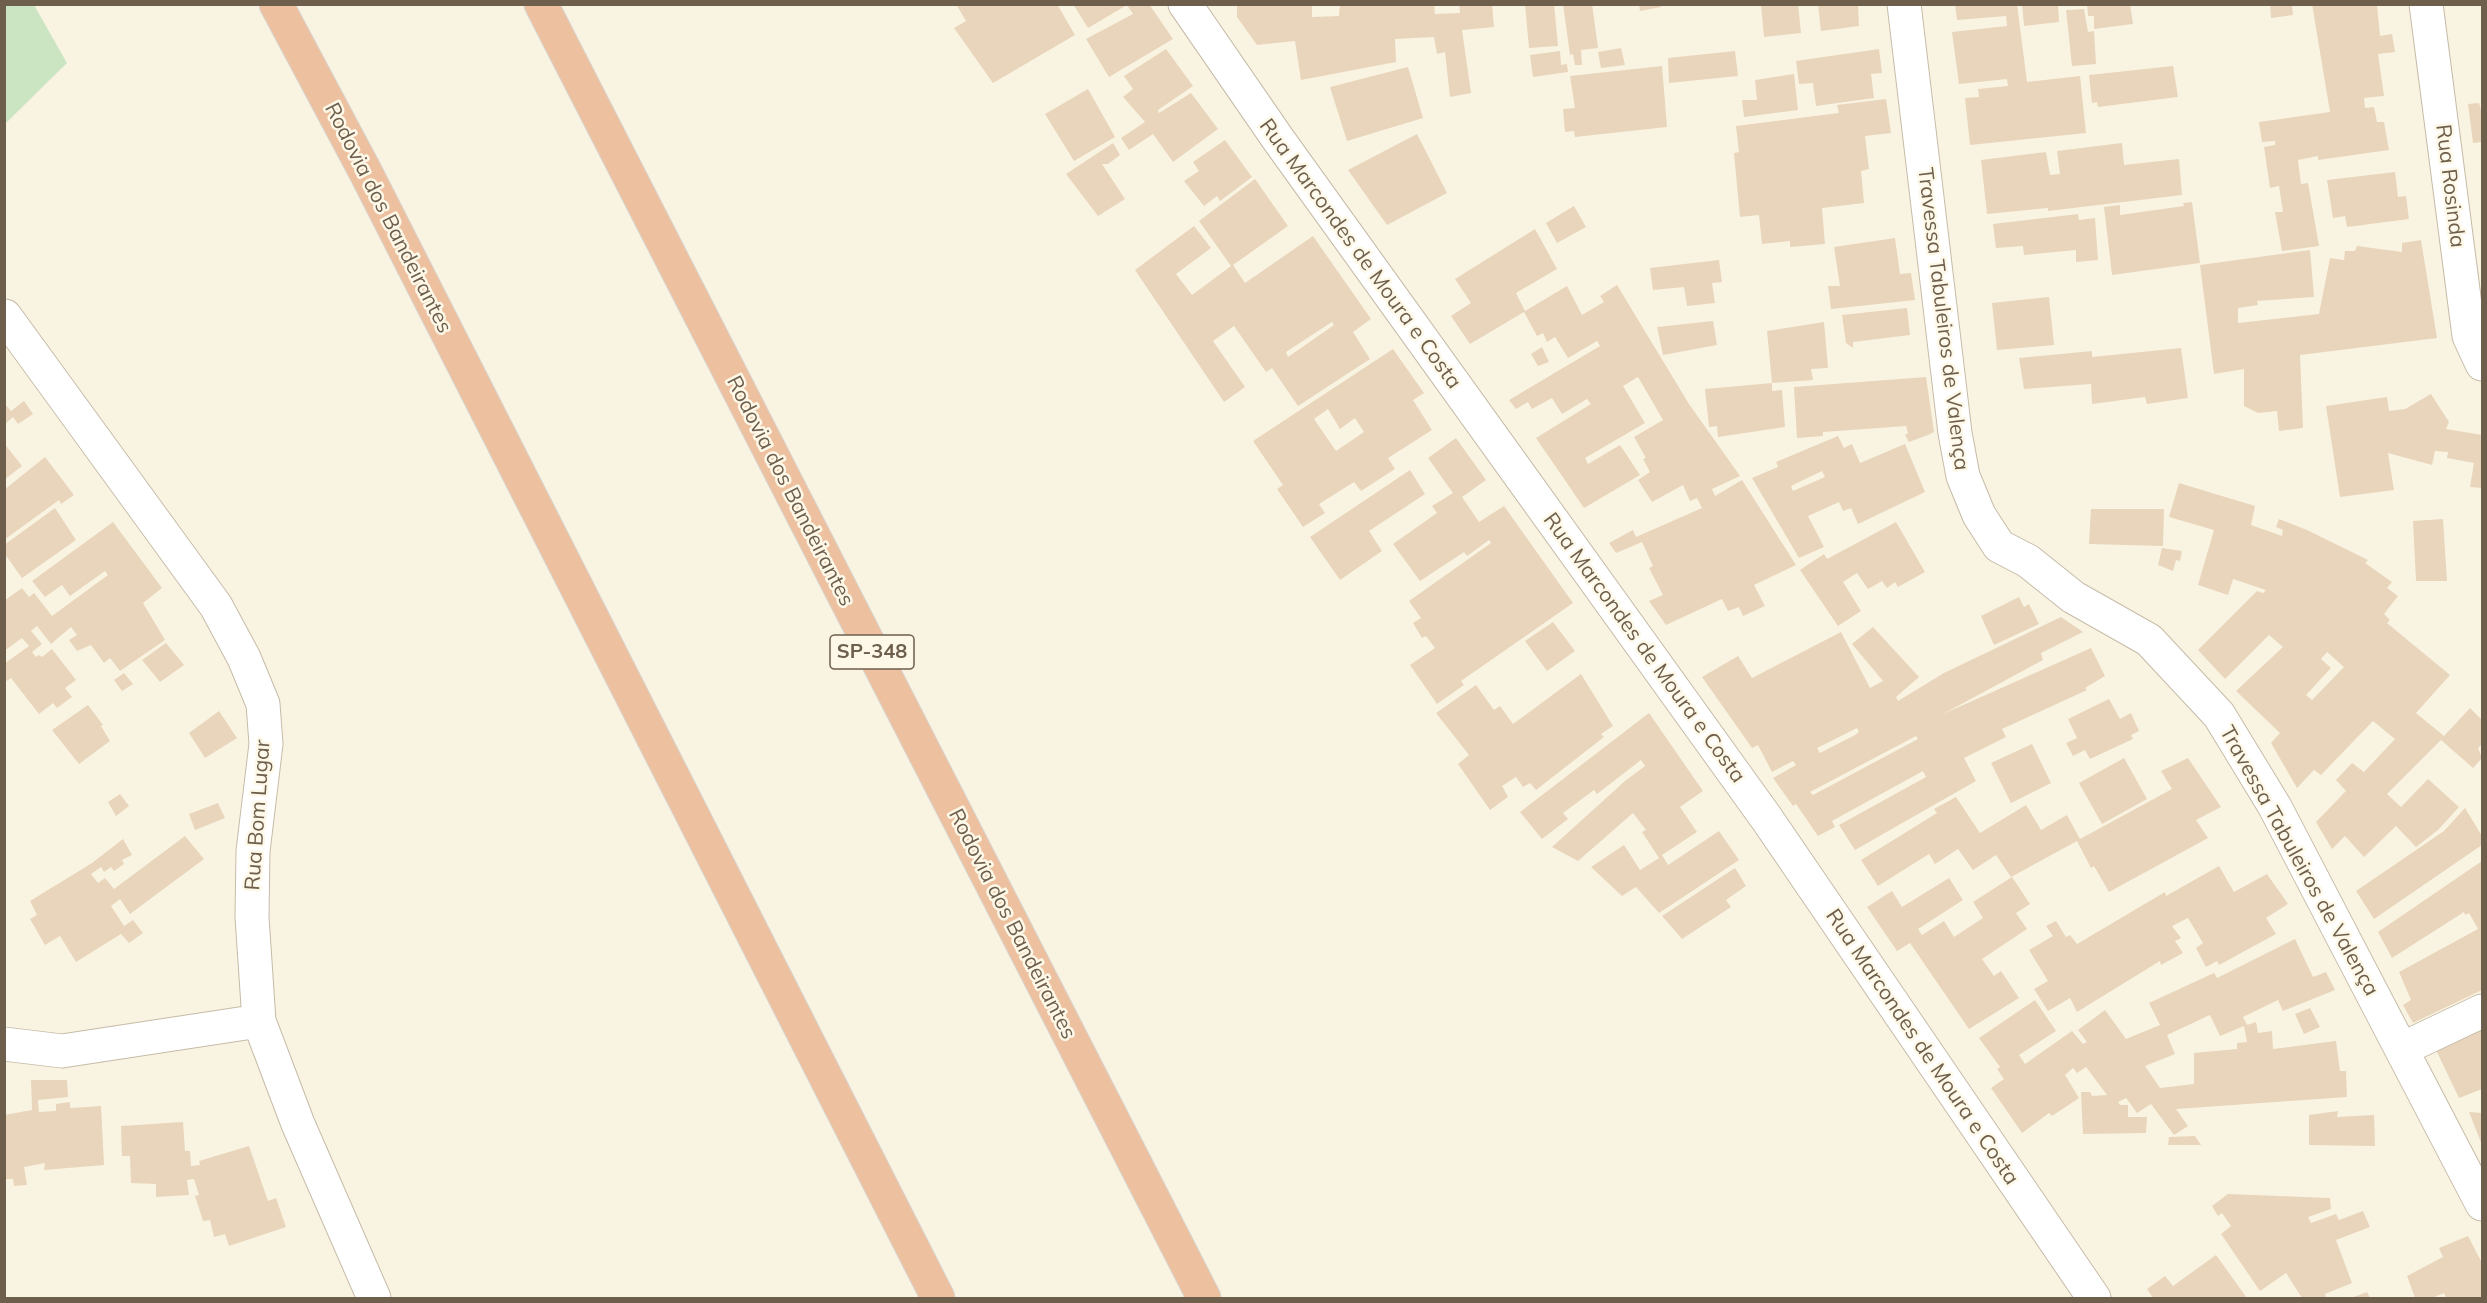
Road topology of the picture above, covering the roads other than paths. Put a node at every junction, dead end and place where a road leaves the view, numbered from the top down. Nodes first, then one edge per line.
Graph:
1 (276, 4) edge
2 (541, 4) edge
3 (1185, 4) edge
4 (1904, 4) edge
5 (2426, 4) edge
6 (4, 316) edge
7 (2482, 364) edge
8 (2482, 1011) edge
9 (259, 1022) junction
10 (4, 1044) edge
11 (2402, 1049) junction
12 (2482, 1204) edge
13 (374, 1299) edge
14 (938, 1299) edge
15 (1204, 1299) edge
16 (2094, 1299) edge

1 - 14 highway, Rodovia dos Bandeirantes
2 - 15 highway, Rodovia dos Bandeirantes / SP-348
3 - 16 street, Rua Marcondes de Moura e Costa
4 - 11 street, Travessa Tabuleiros de Valença
5 - 7 street, Rua Rosinda
6 - 9 street, Rua Bom Lugar
8 - 11 street
9 - 10 street
9 - 13 street, Rua Bom Lugar
11 - 12 street, Travessa Tabuleiros de Valença

